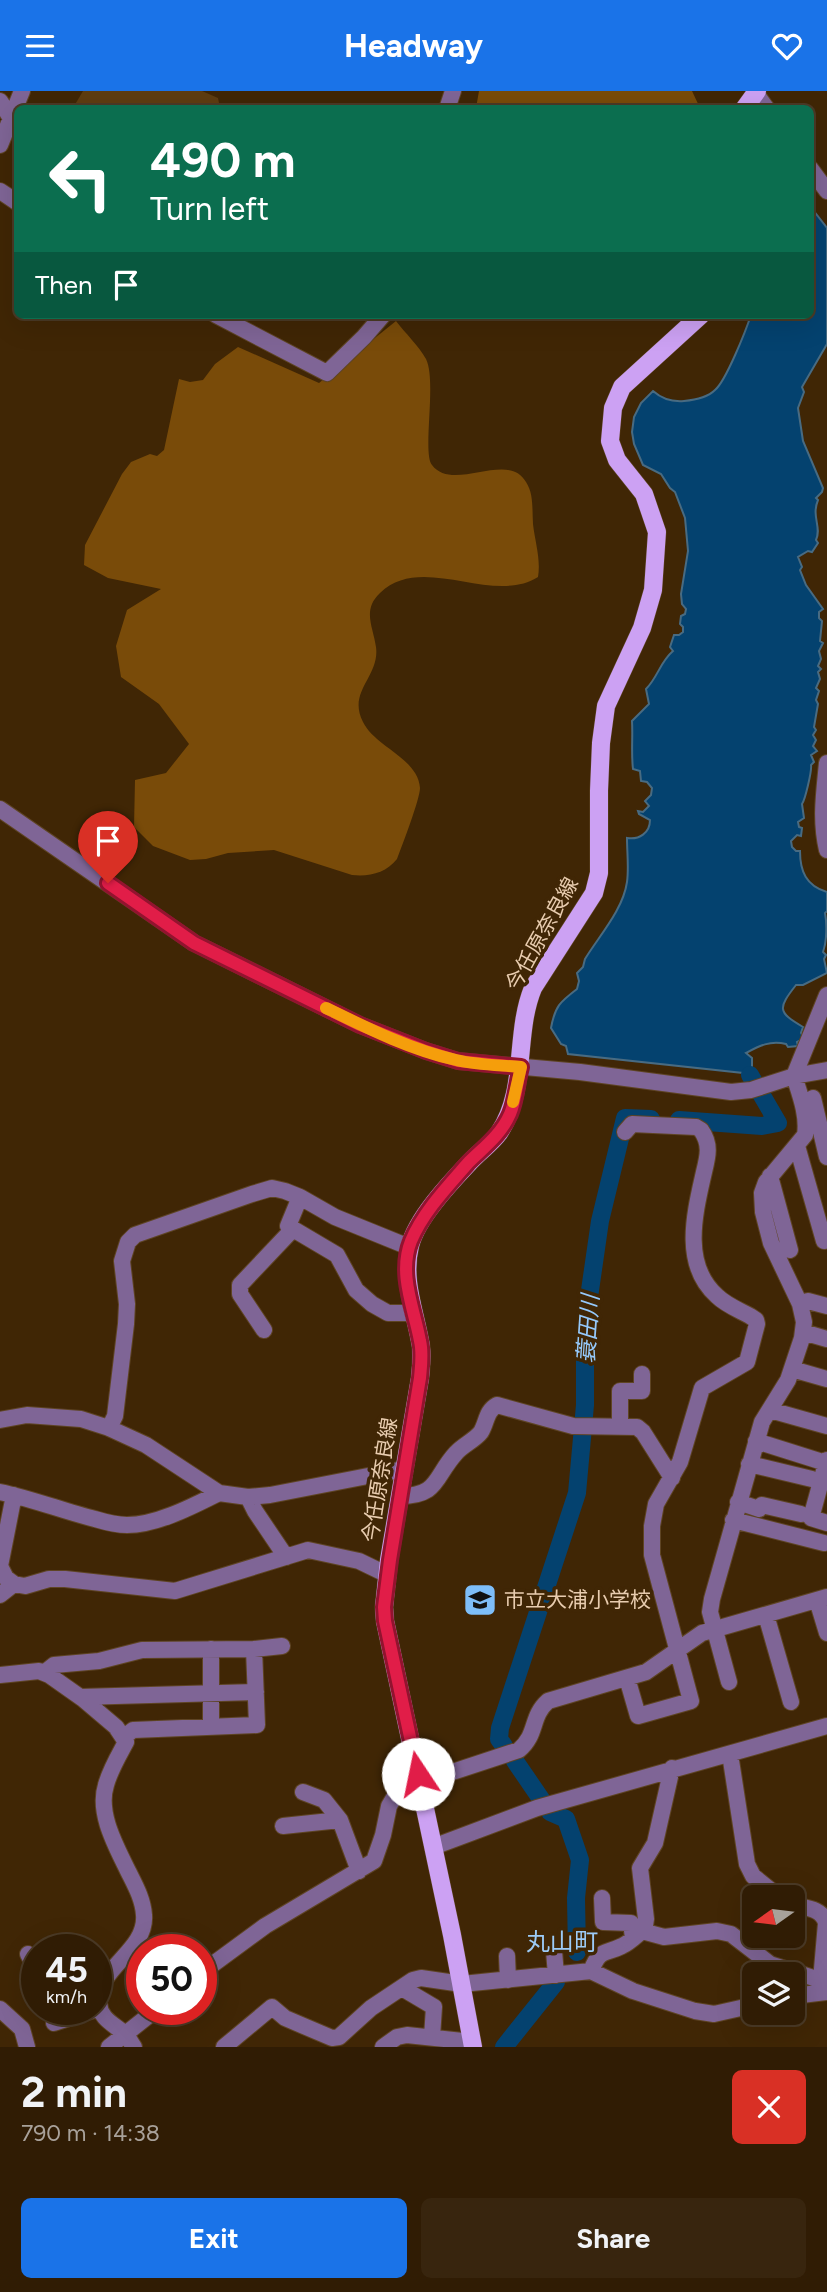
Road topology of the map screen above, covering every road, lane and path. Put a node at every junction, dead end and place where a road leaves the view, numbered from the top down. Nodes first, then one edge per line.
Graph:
1 (0, 101) edge
2 (14, 109) edge
3 (10, 117) junction
4 (0, 145) edge
5 (814, 173) edge
6 (827, 191) edge
7 (224, 319) edge
8 (380, 319) edge
9 (697, 319) edge
10 (827, 765) edge
11 (0, 809) edge
12 (827, 850) edge
13 (827, 995) edge
14 (521, 1067) junction
15 (827, 1070) edge
16 (794, 1076) junction
17 (814, 1098) edge
18 (625, 1132) dead end
19 (797, 1146) junction
20 (827, 1157) edge
21 (770, 1177) junction
22 (300, 1197) junction
23 (293, 1229) junction
24 (824, 1241) dead end
25 (410, 1247) junction
26 (790, 1250) dead end
27 (800, 1304) junction
28 (827, 1306) edge
29 (413, 1314) junction
30 (264, 1330) dead end
31 (803, 1332) junction
32 (827, 1339) edge
33 (792, 1369) junction
34 (642, 1374) dead end
35 (827, 1379) edge
36 (770, 1410) junction
37 (0, 1420) edge
38 (620, 1426) junction
39 (827, 1426) edge
40 (109, 1428) junction
41 (756, 1441) junction
42 (827, 1462) edge
43 (750, 1464) junction
44 (404, 1469) junction
45 (672, 1478) junction
46 (813, 1479) dead end
47 (219, 1493) junction
48 (7, 1494) edge
49 (400, 1496) junction
50 (248, 1497) junction
51 (738, 1502) junction
52 (802, 1514) dead end
53 (733, 1520) junction
54 (827, 1523) edge
55 (824, 1543) dead end
56 (286, 1556) junction
57 (388, 1575) junction
58 (14, 1584) junction
59 (0, 1595) edge
60 (822, 1598) edge
61 (766, 1615) junction
62 (715, 1630) junction
63 (827, 1633) edge
64 (282, 1646) dead end
65 (211, 1649) junction
66 (254, 1649) junction
67 (676, 1651) junction
68 (44, 1673) junction
69 (0, 1675) edge
70 (627, 1678) junction
71 (729, 1682) dead end
72 (256, 1692) junction
73 (211, 1693) junction
74 (80, 1697) junction
75 (708, 1697) dead end
76 (691, 1702) junction
77 (791, 1702) dead end
78 (211, 1726) junction
79 (827, 1726) edge
80 (124, 1737) junction
81 (730, 1754) junction
82 (672, 1768) junction
83 (419, 1781) junction
84 (303, 1792) dead end
85 (340, 1820) junction
86 (283, 1826) dead end
87 (433, 1847) junction
88 (359, 1871) junction
89 (764, 1885) edge
90 (602, 1898) dead end
91 (805, 1907) edge
92 (639, 1935) junction
93 (554, 1951) dead end
94 (507, 1956) dead end
95 (217, 1961) edge
96 (591, 1971) junction
97 (112, 1972) edge
98 (556, 1975) junction
99 (508, 1980) junction
100 (462, 1984) junction
101 (402, 1987) junction
102 (822, 1988) edge
103 (805, 1993) edge
104 (742, 2008) edge
105 (0, 2009) edge
106 (112, 2025) edge
107 (143, 2025) edge
108 (432, 2037) junction
109 (130, 2041) edge
110 (472, 2044) edge
111 (27, 2047) edge
112 (109, 2047) edge
113 (223, 2047) edge
114 (383, 2047) edge

1 - 3 street
2 - 3 street
3 - 4 street
5 - 6 street
7 - 8 street
9 - 14 main road, 今任原奈良線
10 - 12 street
11 - 14 street
13 - 16 street
14 - 16 street
14 - 25 main road, 今任原奈良線
15 - 16 street
16 - 17 street
17 - 19 street
17 - 20 street
18 - 45 street
19 - 21 street
19 - 24 street
21 - 26 street
21 - 27 street
22 - 23 street
22 - 25 street
22 - 40 street
23 - 29 street
23 - 30 street
25 - 29 main road, 今任原奈良線
27 - 28 street
27 - 31 street
29 - 44 main road, 今任原奈良線
31 - 32 street
31 - 33 street
33 - 35 street
33 - 36 street
34 - 38 street
36 - 39 street
36 - 41 street
37 - 40 street
38 - 45 street
38 - 49 street
40 - 47 street
41 - 42 street
41 - 43 street
42 - 54 street
43 - 46 street
43 - 51 street
44 - 49 main road, 今任原奈良線
44 - 50 street
45 - 67 street
47 - 48 street
47 - 50 street
48 - 58 street
49 - 57 main road, 今任原奈良線
50 - 56 street
51 - 52 street
51 - 53 street
53 - 55 street
53 - 62 street
56 - 57 street
56 - 58 street
57 - 83 main road, 今任原奈良線
58 - 59 street
60 - 61 street
60 - 63 street
61 - 62 street
61 - 77 street
62 - 67 street
62 - 71 street
64 - 66 street
65 - 66 street
65 - 68 street
65 - 73 street
66 - 72 street
67 - 70 street
67 - 76 street
68 - 69 street
68 - 74 street
70 - 76 street
70 - 83 street
72 - 73 street
72 - 78 street
73 - 74 street
73 - 78 street
74 - 80 street
75 - 76 street
78 - 80 street
79 - 81 street
80 - 97 street
81 - 82 street
81 - 89 street
82 - 87 street
82 - 92 street
83 - 87 main road, 今任原奈良線
83 - 88 street
84 - 85 street
85 - 86 street
85 - 88 street
87 - 100 main road, 今任原奈良線
88 - 95 street
90 - 92 street
91 - 102 street
92 - 96 street
92 - 102 street
93 - 98 street
94 - 99 street
96 - 98 street
96 - 104 street
98 - 99 street
99 - 100 street
100 - 101 street
100 - 110 main road, 今任原奈良線
101 - 108 street
101 - 113 street
102 - 103 street
105 - 111 street
106 - 109 street
107 - 109 street
108 - 110 street
108 - 114 street
109 - 112 street

